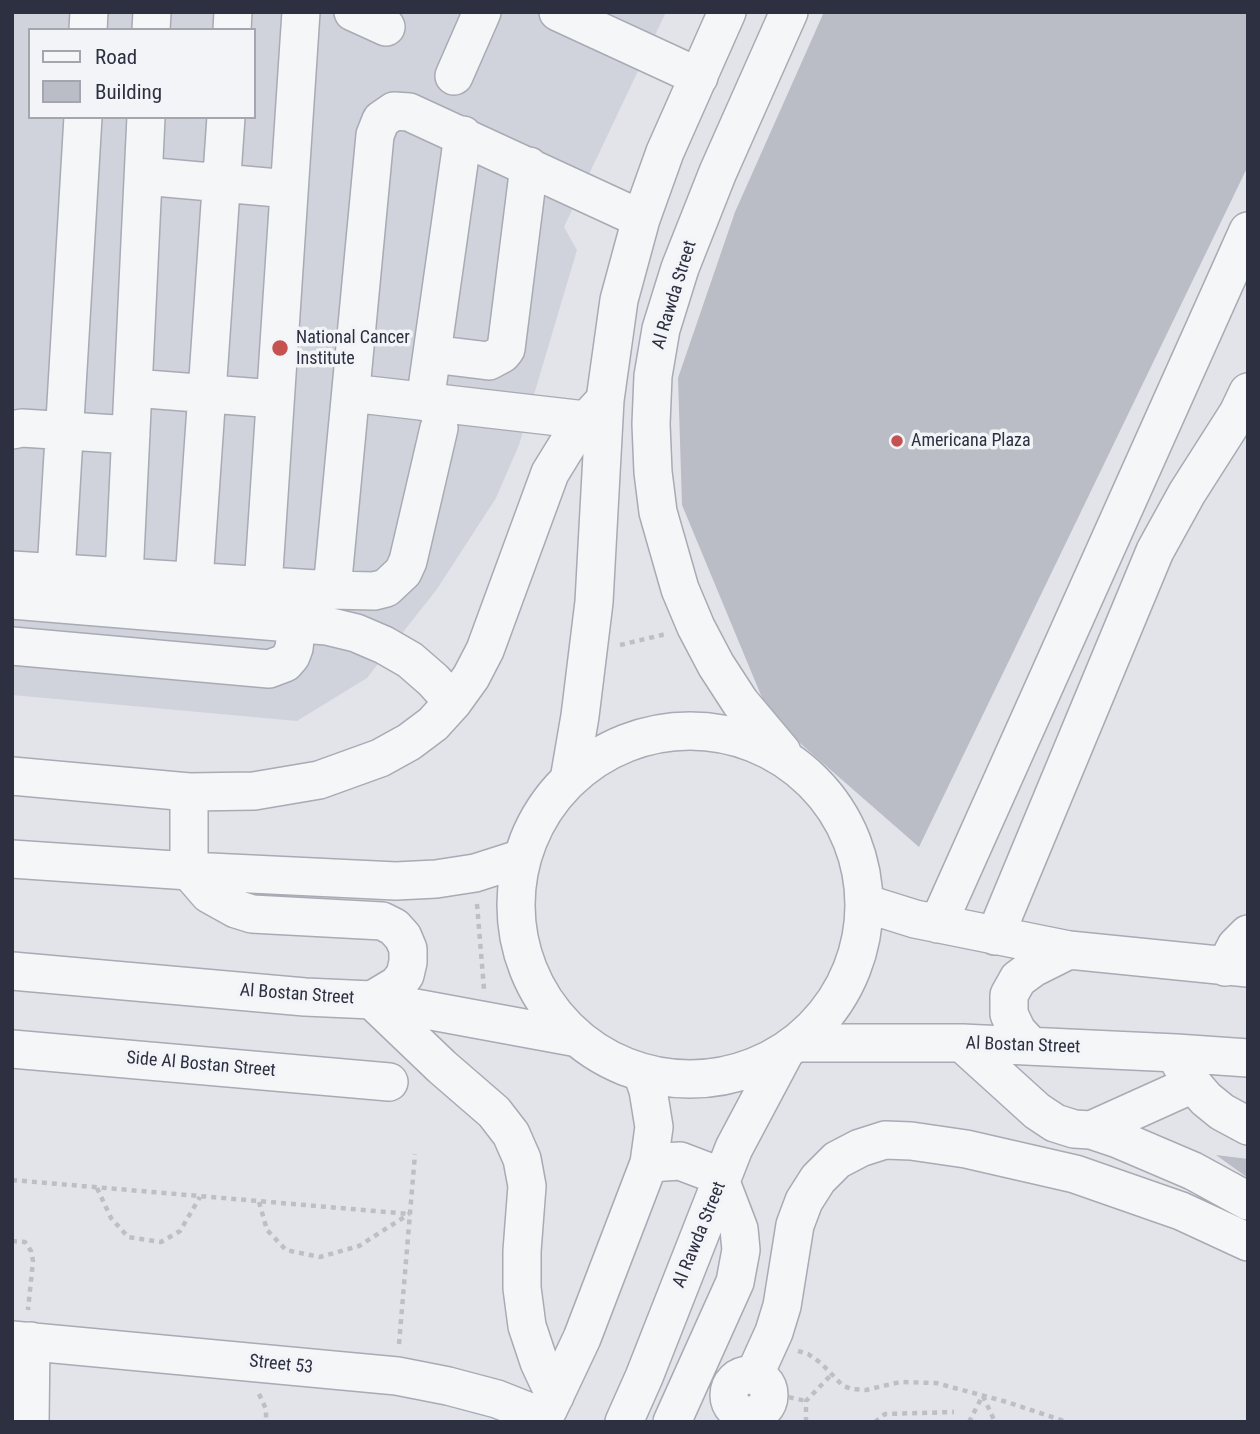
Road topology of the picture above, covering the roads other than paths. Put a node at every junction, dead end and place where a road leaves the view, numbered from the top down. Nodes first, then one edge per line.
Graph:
1 (301, 12) edge
2 (353, 12) edge
3 (482, 12) edge
4 (558, 12) edge
5 (727, 12) edge
6 (789, 12) edge
7 (386, 27) dead end
8 (454, 76) dead end
9 (699, 77) junction
10 (83, 119) edge
11 (146, 119) edge
12 (226, 119) edge
13 (463, 135) junction
14 (529, 166) junction
15 (144, 176) junction
16 (221, 183) junction
17 (289, 189) junction
18 (641, 219) junction
19 (1248, 231) edge
20 (432, 354) junction
21 (133, 388) junction
22 (1248, 392) edge
23 (351, 393) junction
24 (206, 394) junction
25 (275, 399) junction
26 (595, 410) junction
27 (432, 415) junction
28 (12, 430) edge
29 (65, 431) junction
30 (131, 435) junction
31 (12, 569) edge
32 (57, 572) junction
33 (263, 586) junction
34 (138, 588) junction
35 (332, 590) junction
36 (191, 598) junction
37 (12, 600) edge
38 (297, 623) junction
39 (12, 646) edge
40 (453, 702) junction
41 (797, 768) junction
42 (12, 776) edge
43 (569, 780) junction
44 (189, 792) junction
45 (522, 858) junction
46 (12, 859) edge
47 (189, 871) junction
48 (864, 903) junction
49 (938, 924) junction
50 (1248, 934) edge
51 (995, 936) junction
52 (1069, 950) junction
53 (1236, 968) edge
54 (12, 971) edge
55 (372, 1000) junction
56 (578, 1038) junction
57 (962, 1043) junction
58 (1031, 1046) junction
59 (791, 1047) junction
60 (12, 1049) edge
61 (1248, 1058) edge
62 (1184, 1068) junction
63 (642, 1073) junction
64 (389, 1082) dead end
65 (1248, 1126) edge
66 (1091, 1130) junction
67 (649, 1163) junction
68 (721, 1182) junction
69 (1248, 1201) edge
70 (1248, 1242) edge
71 (23, 1340) edge
72 (696, 1373) junction
73 (748, 1403) edge
74 (548, 1412) edge
75 (30, 1422) edge
76 (624, 1422) edge
77 (672, 1422) edge

1 - 17 street
2 - 7 street
3 - 8 street
4 - 9 street
5 - 9 street
6 - 41 street, Al Rawda Street
9 - 18 street
10 - 29 street
11 - 15 street
12 - 16 street
13 - 14 street
13 - 20 street
13 - 23 street
14 - 18 street
14 - 20 street
15 - 16 street
15 - 21 street
16 - 17 street
16 - 24 street
17 - 25 street
18 - 26 street
19 - 49 street
20 - 27 street
21 - 24 street
21 - 30 street
22 - 51 street
23 - 27 street
23 - 35 street
24 - 25 street
24 - 36 street
25 - 33 street
26 - 27 street
26 - 40 street
26 - 43 street
27 - 35 street
28 - 29 street
29 - 30 street
29 - 32 street
30 - 34 street
31 - 32 street
32 - 34 street
33 - 35 street
33 - 36 street
34 - 36 street
34 - 37 street
36 - 38 street
38 - 39 street
38 - 40 street
40 - 44 street
41 - 43 street
41 - 48 street
42 - 44 street
43 - 45 street
44 - 47 street
45 - 47 street
45 - 56 street
46 - 47 street
47 - 55 street
48 - 49 street
48 - 59 street
49 - 51 street
50 - 53 street
51 - 52 street
52 - 53 street
52 - 58 street
54 - 55 street, Al Bostan Street
55 - 56 street, Al Bostan Street
55 - 74 street
56 - 63 street
57 - 58 street, Al Bostan Street
57 - 59 street, Al Bostan Street
57 - 66 street
58 - 62 street, Al Bostan Street
59 - 63 street
59 - 68 street, Al Rawda Street
60 - 64 street, Side Al Bostan Street
61 - 62 street, Al Bostan Street
62 - 65 street
62 - 66 street
63 - 67 street
66 - 69 street
67 - 68 street
67 - 74 street
68 - 72 street
68 - 76 street, Al Rawda Street
70 - 73 street
71 - 74 street, Street 53
71 - 75 street
72 - 73 street
72 - 77 street

